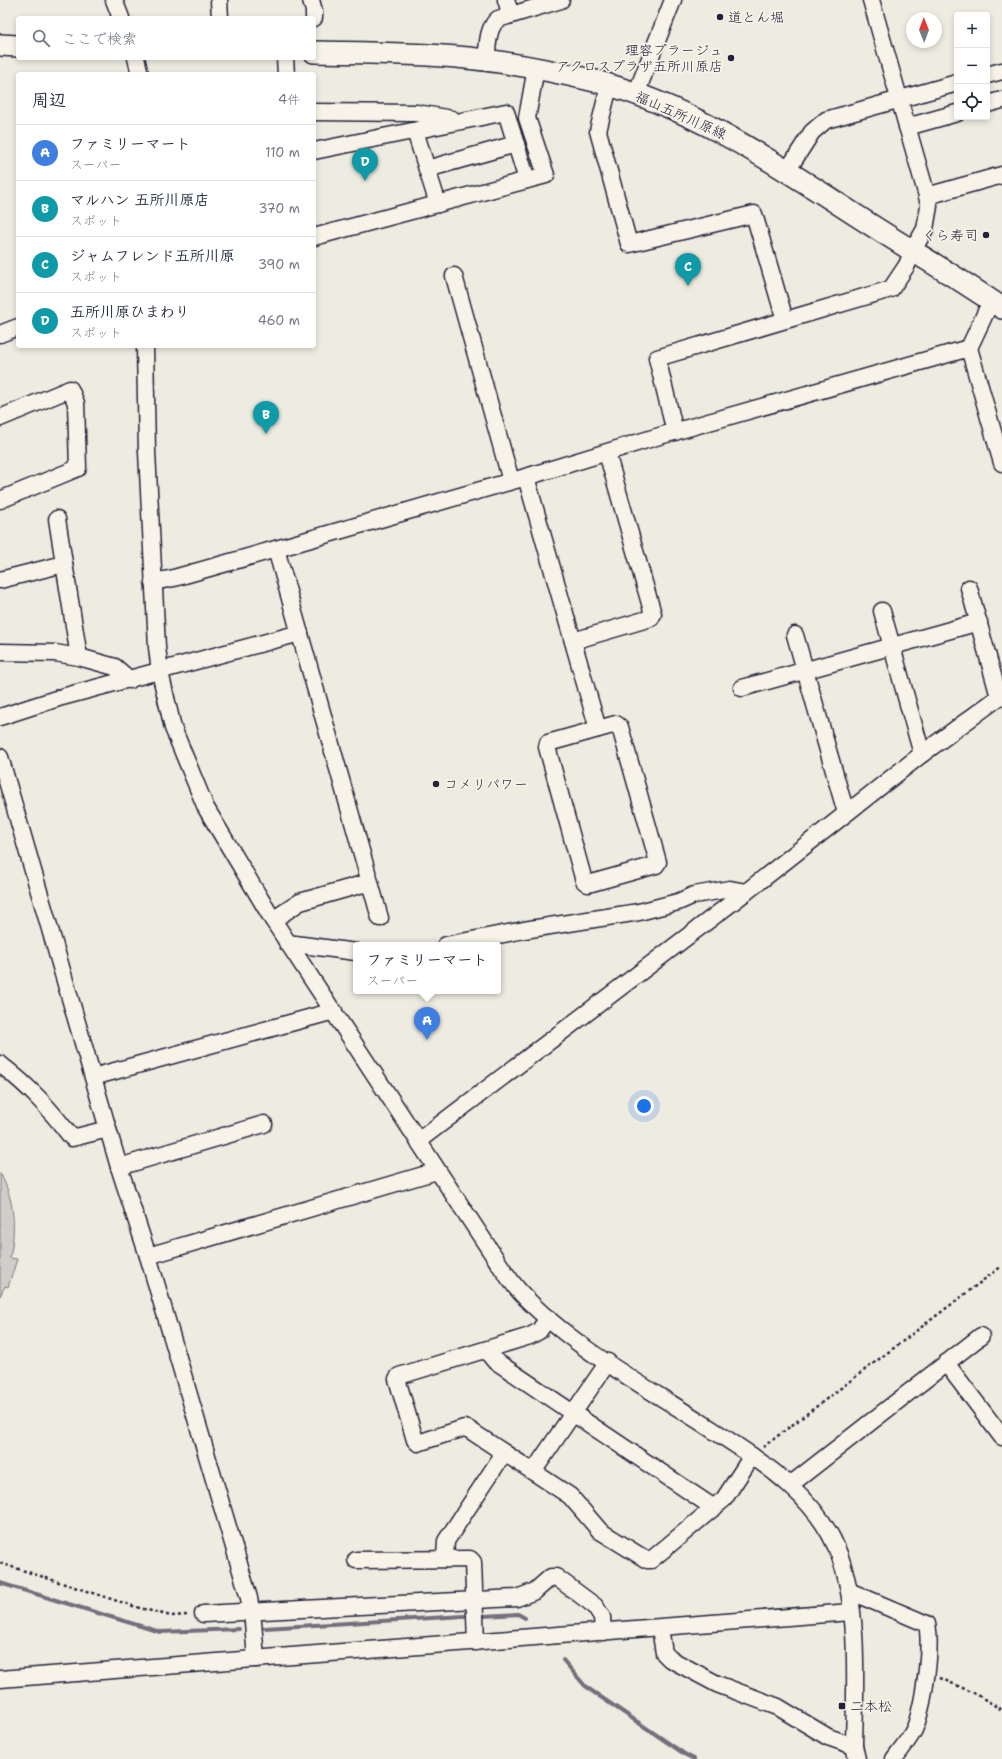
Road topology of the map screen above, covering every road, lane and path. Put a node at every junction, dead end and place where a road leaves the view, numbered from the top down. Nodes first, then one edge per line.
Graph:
1 (114, 0) edge
2 (219, 0) edge
3 (311, 0) edge
4 (558, 0) edge
5 (673, 0) edge
6 (871, 0) edge
7 (508, 7) edge
8 (120, 16) edge
9 (220, 16) edge
10 (314, 16) edge
11 (0, 45) edge
12 (16, 46) edge
13 (316, 52) edge
14 (136, 60) edge
15 (285, 60) edge
16 (486, 60) junction
17 (536, 68) junction
18 (1002, 70) edge
19 (140, 72) edge
20 (286, 72) edge
21 (990, 74) edge
22 (954, 84) edge
23 (609, 86) junction
24 (636, 94) junction
25 (899, 99) junction
26 (1002, 100) edge
27 (990, 103) edge
28 (316, 112) edge
29 (954, 114) edge
30 (462, 121) junction
31 (907, 127) junction
32 (415, 130) junction
33 (516, 144) junction
34 (316, 151) edge
35 (427, 169) junction
36 (788, 171) junction
37 (1002, 175) edge
38 (527, 180) junction
39 (927, 196) junction
40 (438, 204) junction
41 (316, 236) edge
42 (912, 252) junction
43 (454, 276) dead end
44 (996, 305) edge
45 (785, 320) junction
46 (16, 328) edge
47 (0, 334) edge
48 (145, 348) edge
49 (969, 348) junction
50 (0, 418) edge
51 (675, 432) junction
52 (607, 453) junction
53 (1002, 463) edge
54 (519, 479) junction
55 (0, 500) edge
56 (57, 520) dead end
57 (276, 549) junction
58 (64, 564) junction
59 (0, 580) edge
60 (153, 582) junction
61 (969, 588) dead end
62 (882, 611) dead end
63 (979, 622) junction
64 (300, 633) junction
65 (795, 635) dead end
66 (573, 641) junction
67 (892, 645) junction
68 (0, 652) edge
69 (79, 657) junction
70 (805, 670) junction
71 (160, 672) junction
72 (130, 680) junction
73 (742, 688) dead end
74 (1000, 696) edge
75 (0, 717) edge
76 (598, 729) junction
77 (922, 754) junction
78 (0, 757) edge
79 (846, 813) junction
80 (370, 882) junction
81 (746, 892) junction
82 (380, 918) dead end
83 (273, 920) junction
84 (462, 942) edge
85 (287, 943) junction
86 (353, 952) edge
87 (334, 1011) junction
88 (0, 1064) edge
89 (93, 1077) junction
90 (264, 1124) dead end
91 (108, 1129) junction
92 (418, 1141) junction
93 (119, 1167) junction
94 (437, 1171) junction
95 (148, 1256) junction
96 (1002, 1266) edge
97 (548, 1318) junction
98 (981, 1336) dead end
99 (486, 1350) junction
100 (608, 1362) junction
101 (946, 1363) junction
102 (574, 1413) junction
103 (1002, 1437) edge
104 (504, 1453) junction
105 (752, 1456) junction
106 (533, 1472) junction
107 (790, 1485) junction
108 (714, 1508) junction
109 (445, 1559) junction
110 (356, 1560) dead end
111 (0, 1564) edge
112 (849, 1591) junction
113 (474, 1600) junction
114 (252, 1611) junction
115 (851, 1612) junction
116 (203, 1614) joint
117 (660, 1628) junction
118 (604, 1632) junction
119 (476, 1642) junction
120 (256, 1659) junction
121 (927, 1672) junction
122 (0, 1679) edge
123 (1002, 1710) edge
124 (856, 1753) edge
125 (894, 1759) edge

1 - 8 street
2 - 9 street
3 - 10 street
4 - 7 street
5 - 24 street
6 - 25 street
7 - 16 street
11 - 12 main road
13 - 16 main road, 福山五所川原線
14 - 19 street
15 - 20 street
16 - 17 main road, 福山五所川原線
17 - 23 main road, 福山五所川原線
17 - 38 street
18 - 21 street
22 - 25 street
23 - 24 main road, 福山五所川原線
23 - 45 street
24 - 36 main road, 福山五所川原線
25 - 31 street
25 - 36 street
26 - 27 street
28 - 30 street
29 - 31 street
30 - 32 street
30 - 33 street
31 - 39 street
32 - 34 street
32 - 35 street
33 - 35 street
33 - 38 street
35 - 40 street
36 - 42 main road, 福山五所川原線
37 - 39 street
38 - 40 street
39 - 42 street
40 - 41 street
42 - 44 main road, 福山五所川原線
42 - 45 street
43 - 54 street
44 - 49 street
45 - 51 street
46 - 47 street
48 - 60 street
49 - 51 street
49 - 53 street
50 - 55 street
51 - 52 street
52 - 54 street
52 - 66 street
54 - 57 street
54 - 66 street
56 - 58 street
57 - 60 street
57 - 64 street
58 - 59 street
58 - 69 street
60 - 71 street
61 - 63 street
62 - 67 street
63 - 67 street
63 - 74 street
64 - 71 street
64 - 80 street
65 - 70 street
66 - 76 street
67 - 70 street
67 - 77 street
68 - 69 street
69 - 72 street
70 - 73 street
70 - 79 street
71 - 72 street
71 - 83 street
72 - 75 street
74 - 77 street
76 - 76 street
77 - 79 street
78 - 89 street
79 - 81 street
80 - 82 street
80 - 83 street
81 - 84 street
81 - 92 street
83 - 85 street
85 - 86 street
85 - 87 street
87 - 89 street
87 - 92 street
88 - 91 street
89 - 91 street
90 - 93 street
91 - 93 street
92 - 94 street
93 - 95 street
94 - 95 street
94 - 97 street
95 - 114 street
96 - 105 path
97 - 99 street
97 - 100 street
98 - 101 street
99 - 102 street
99 - 104 street
100 - 102 street
100 - 105 street
101 - 103 street
101 - 107 street
102 - 106 street
102 - 108 street
104 - 106 street
104 - 109 street
105 - 107 street
105 - 108 street
106 - 108 street
107 - 112 street
109 - 110 street
109 - 113 street
111 - 116 path
112 - 115 street
112 - 121 street
113 - 114 street
113 - 118 street
113 - 119 street
114 - 116 street
114 - 120 street
115 - 117 street
115 - 124 street
117 - 118 street
117 - 124 street
118 - 119 street
119 - 120 street
120 - 122 street
121 - 123 path
121 - 125 street

